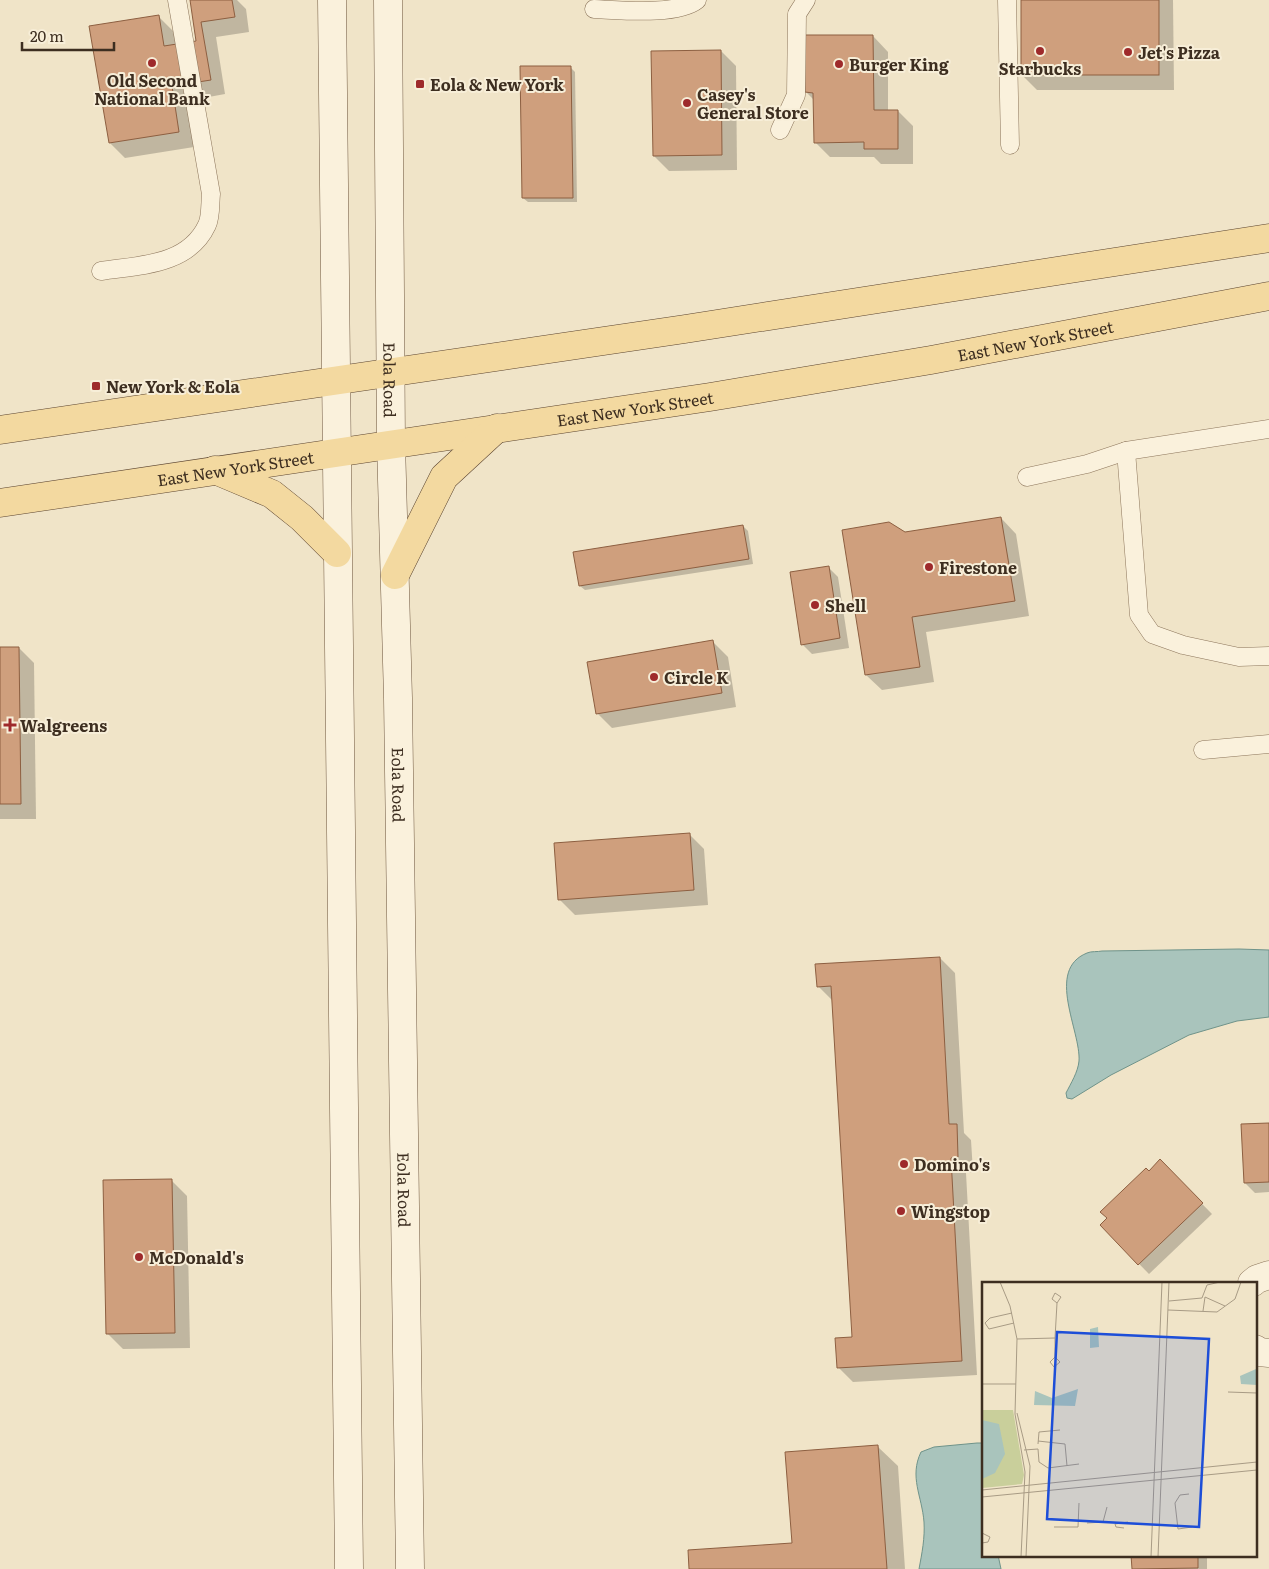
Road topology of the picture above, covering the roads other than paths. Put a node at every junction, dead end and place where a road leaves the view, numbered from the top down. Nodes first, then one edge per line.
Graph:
1 (177, 0) edge
2 (332, 0) edge
3 (388, 0) edge
4 (698, 0) edge
5 (806, 0) edge
6 (1007, 0) edge
7 (594, 10) dead end
8 (780, 130) dead end
9 (1010, 144) dead end
10 (1269, 238) edge
11 (101, 271) dead end
12 (1269, 296) edge
13 (391, 372) junction
14 (336, 380) junction
15 (496, 428) junction
16 (1269, 429) edge
17 (0, 430) edge
18 (390, 443) junction
19 (1126, 451) junction
20 (338, 452) junction
21 (215, 470) junction
22 (1027, 477) dead end
23 (0, 503) edge
24 (337, 553) junction
25 (395, 575) junction
26 (1269, 656) edge
27 (1269, 744) edge
28 (1203, 750) dead end
29 (1269, 1275) edge
30 (1253, 1282) edge
31 (1256, 1349) edge
32 (1269, 1353) edge
33 (349, 1569) edge
34 (410, 1569) edge

1 - 11 lane
2 - 14 main road
3 - 13 main road, Eola Road
4 - 7 lane
5 - 8 lane
6 - 9 lane
10 - 13 main road
12 - 15 main road, East New York Street
13 - 14 main road
13 - 18 main road, Eola Road
14 - 17 main road
14 - 20 main road
15 - 18 main road, East New York Street
15 - 25 main road
16 - 19 lane
18 - 20 main road, East New York Street
18 - 25 main road, Eola Road
19 - 22 lane
19 - 26 lane
20 - 21 main road, East New York Street
20 - 24 main road
21 - 23 main road, East New York Street
21 - 24 main road
24 - 33 main road
25 - 34 main road, Eola Road
27 - 28 lane
29 - 30 main road
31 - 32 main road

